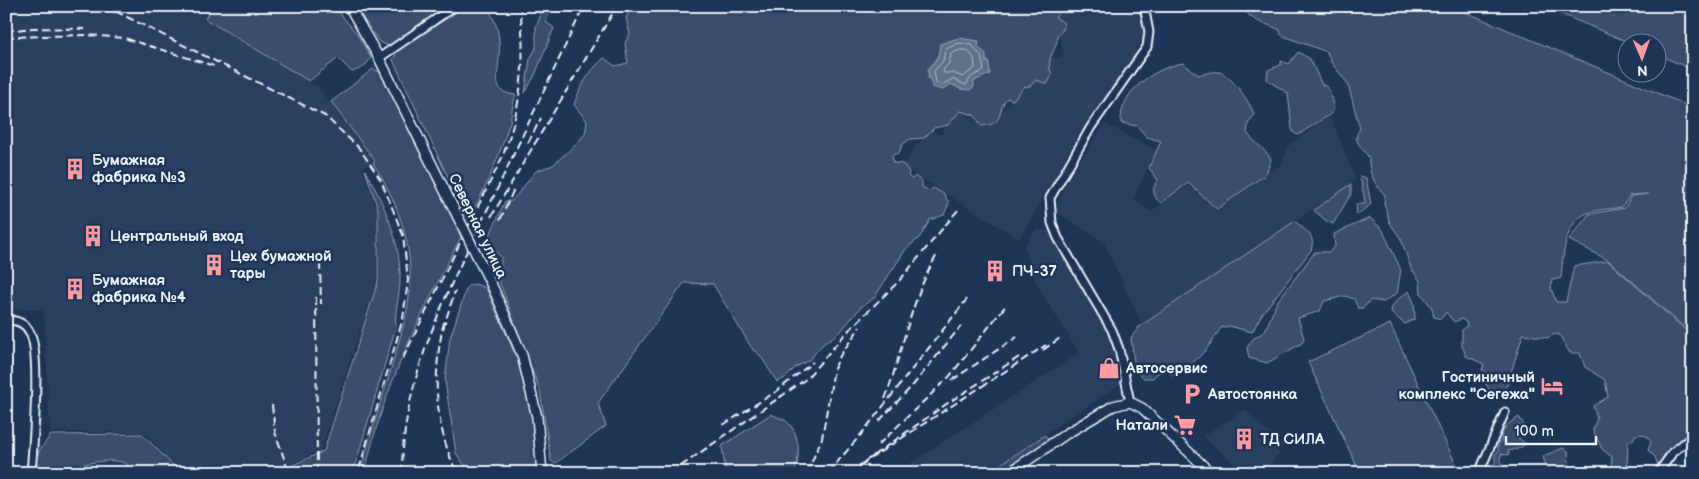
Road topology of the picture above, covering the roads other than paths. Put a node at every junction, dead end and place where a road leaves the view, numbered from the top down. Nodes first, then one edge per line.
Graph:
1 (349, 6) edge
2 (455, 6) edge
3 (1144, 6) edge
4 (379, 58) junction
5 (6, 320) edge
6 (1130, 402) junction
7 (1505, 412) dead end
8 (1693, 436) edge
9 (31, 473) edge
10 (542, 473) edge
11 (1009, 473) edge
12 (1211, 473) edge
13 (1479, 473) edge
14 (1658, 473) edge

1 - 4 street, Северная улица
2 - 4 street
3 - 6 street
4 - 10 street, Северная улица, bridge
5 - 9 street
6 - 11 street
6 - 12 street
7 - 13 street
8 - 14 street

